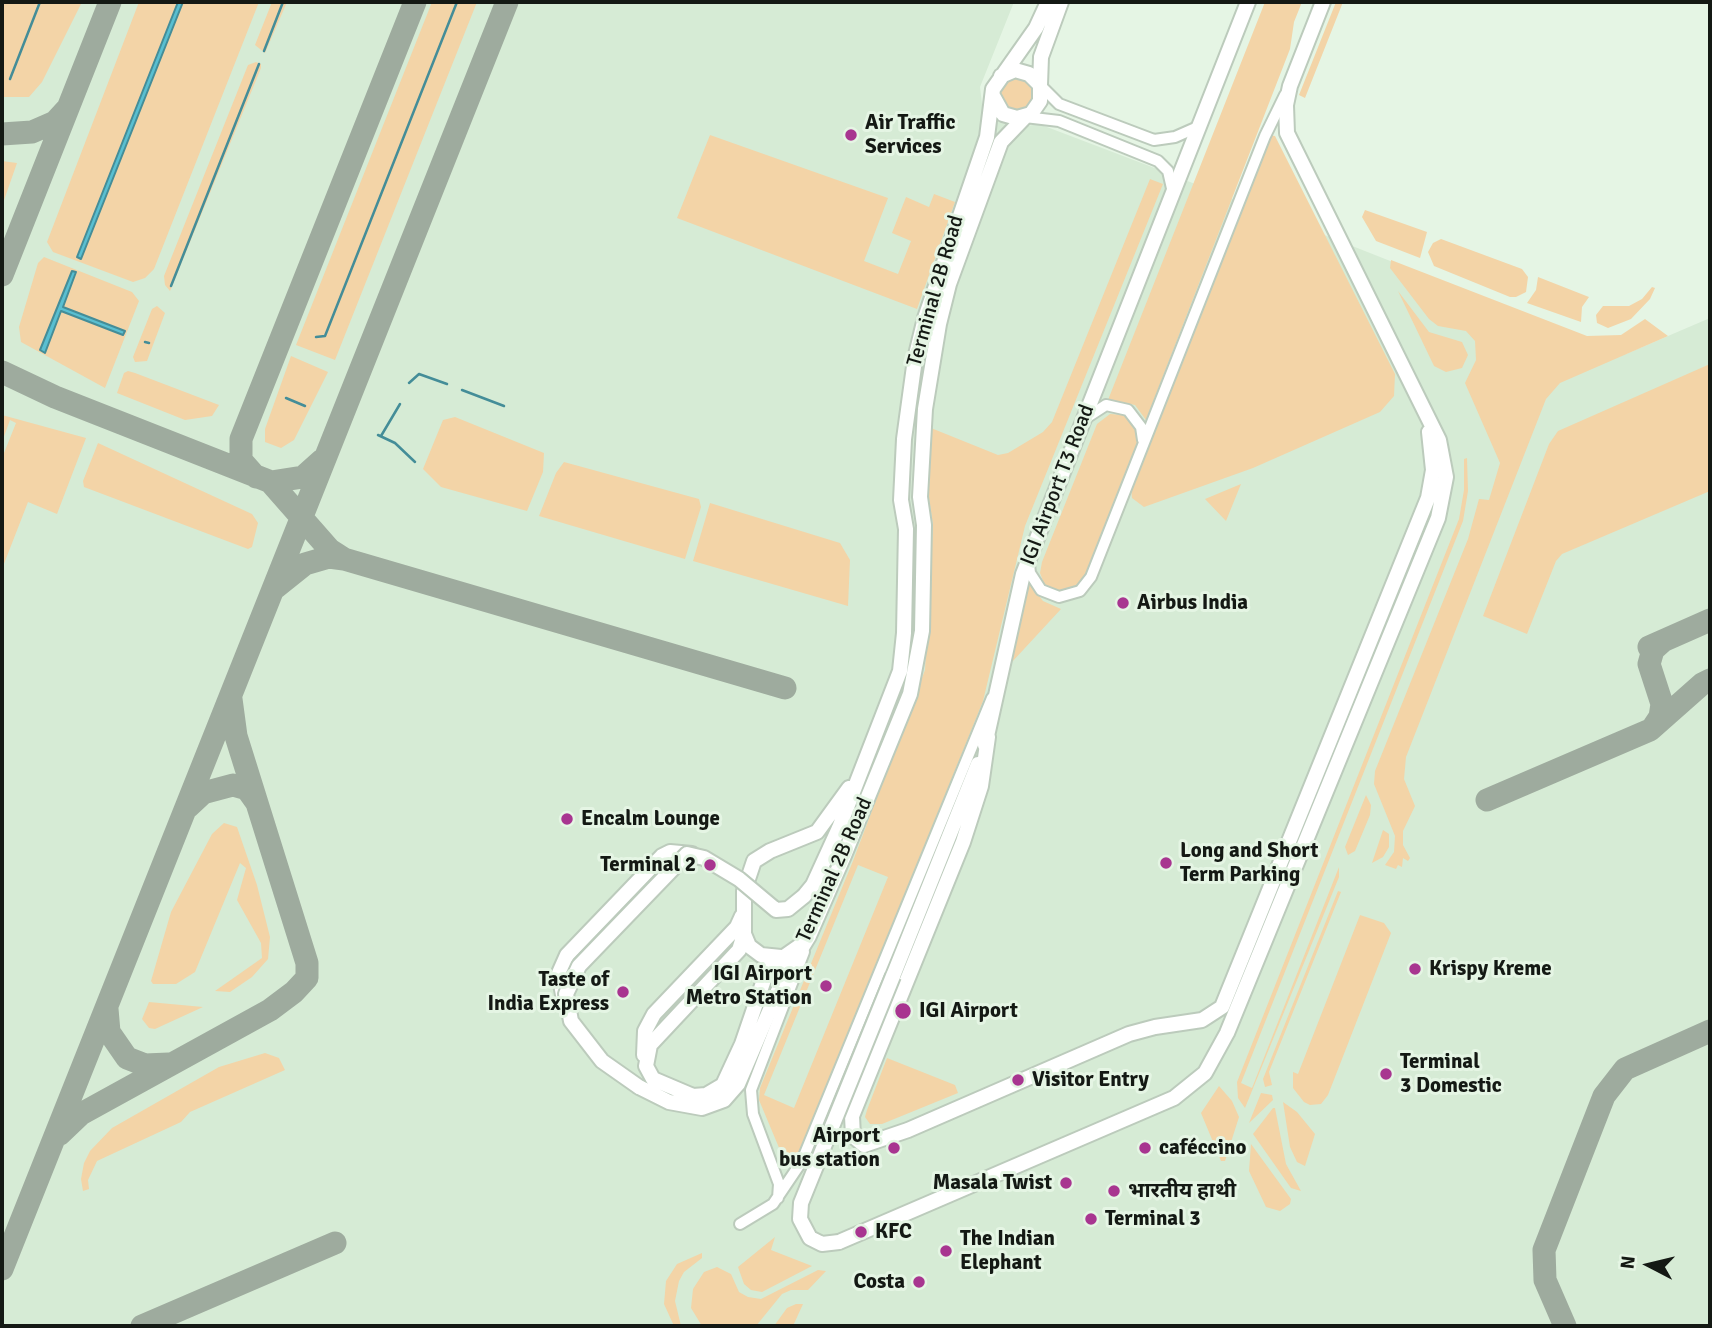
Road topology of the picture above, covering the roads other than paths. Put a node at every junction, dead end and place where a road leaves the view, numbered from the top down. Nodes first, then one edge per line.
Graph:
1 (1048, 2) edge
2 (1062, 2) edge
3 (1248, 2) edge
4 (1324, 2) edge
5 (1001, 76) junction
6 (1040, 85) junction
7 (1290, 86) junction
8 (993, 96) junction
9 (1025, 117) junction
10 (1200, 126) junction
11 (1173, 196) junction
12 (1423, 407) junction
13 (1081, 426) junction
14 (1141, 449) junction
15 (921, 468) junction
16 (902, 475) junction
17 (1031, 553) junction
18 (998, 686) junction
19 (988, 737) junction
20 (866, 763) junction
21 (743, 910) junction
22 (744, 934) junction
23 (808, 936) junction
24 (781, 957) junction
25 (646, 1066) junction
26 (802, 1161) junction
27 (774, 1166) junction
28 (778, 1200) junction
29 (740, 1224) dead end

1 - 5 main road
2 - 6 main road
3 - 10 main road, IGI Airport T3 Road
4 - 7 main road
5 - 6 main road
5 - 8 main road
6 - 9 main road
6 - 10 street
7 - 12 main road
7 - 14 street
8 - 9 main road
8 - 16 main road, Terminal 2B Road
9 - 11 street
9 - 15 main road, Terminal 2B Road
10 - 11 main road, IGI Airport T3 Road
11 - 13 main road, IGI Airport T3 Road
12 - 19 main road
12 - 19 main road, IGI Airport T3 Road, bridge
13 - 14 street
13 - 17 main road, IGI Airport T3 Road
14 - 17 street
15 - 16 main road
15 - 23 main road, Terminal 2B Road
16 - 20 main road, Terminal 2B Road
17 - 18 main road, IGI Airport T3 Road
18 - 19 main road, IGI Airport T3 Road
18 - 26 street
20 - 21 main road
20 - 23 main road, Terminal 2B Road, bridge
21 - 22 main road
21 - 25 main road
22 - 24 main road
22 - 25 main road
23 - 24 main road
23 - 27 street
24 - 25 main road
26 - 27 street
26 - 28 street
27 - 28 street
28 - 29 street

